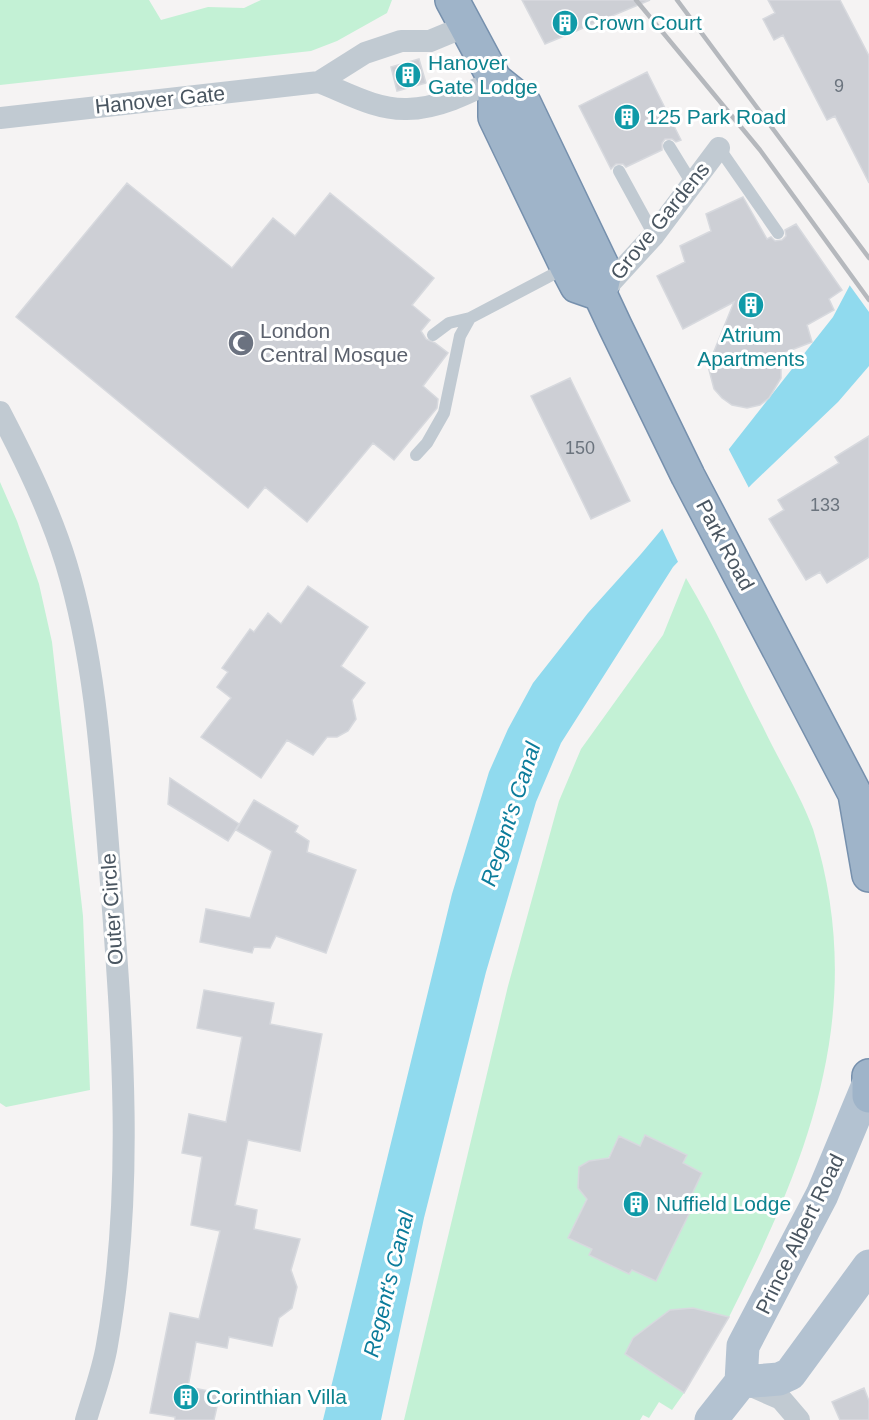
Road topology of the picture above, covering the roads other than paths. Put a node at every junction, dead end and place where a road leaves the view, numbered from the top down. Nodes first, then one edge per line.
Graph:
1 (459, 13) edge
2 (495, 81) junction
3 (319, 82) junction
4 (0, 118) edge
5 (669, 146) dead end
6 (719, 148) joint
7 (619, 171) dead end
8 (693, 185) junction
9 (778, 233) dead end
10 (654, 235) junction
11 (567, 267) junction
12 (600, 294) junction
13 (470, 318) junction
14 (433, 335) dead end
15 (0, 412) edge
16 (416, 455) dead end
17 (864, 799) edge
18 (869, 875) edge
19 (868, 1086) edge
20 (869, 1266) edge
21 (741, 1382) junction
22 (86, 1420) edge
23 (711, 1420) edge
24 (799, 1420) edge

1 - 2 highway, Park Road
1 - 3 street, Hanover Gate
2 - 3 street, Hanover Gate
2 - 11 highway, Park Road
2 - 12 highway, Park Road
3 - 4 street, Hanover Gate
5 - 8 lane
6 - 8 street, Grove Gardens
6 - 9 lane
7 - 10 lane
8 - 10 street, Grove Gardens
10 - 12 street, Grove Gardens
11 - 12 highway, Park Road
11 - 13 lane
12 - 17 highway, Park Road
13 - 14 lane
13 - 16 lane
15 - 22 street, Outer Circle
17 - 18 highway, Park Road
19 - 21 main road, Prince Albert Road
20 - 21 main road
21 - 23 main road
21 - 24 street

